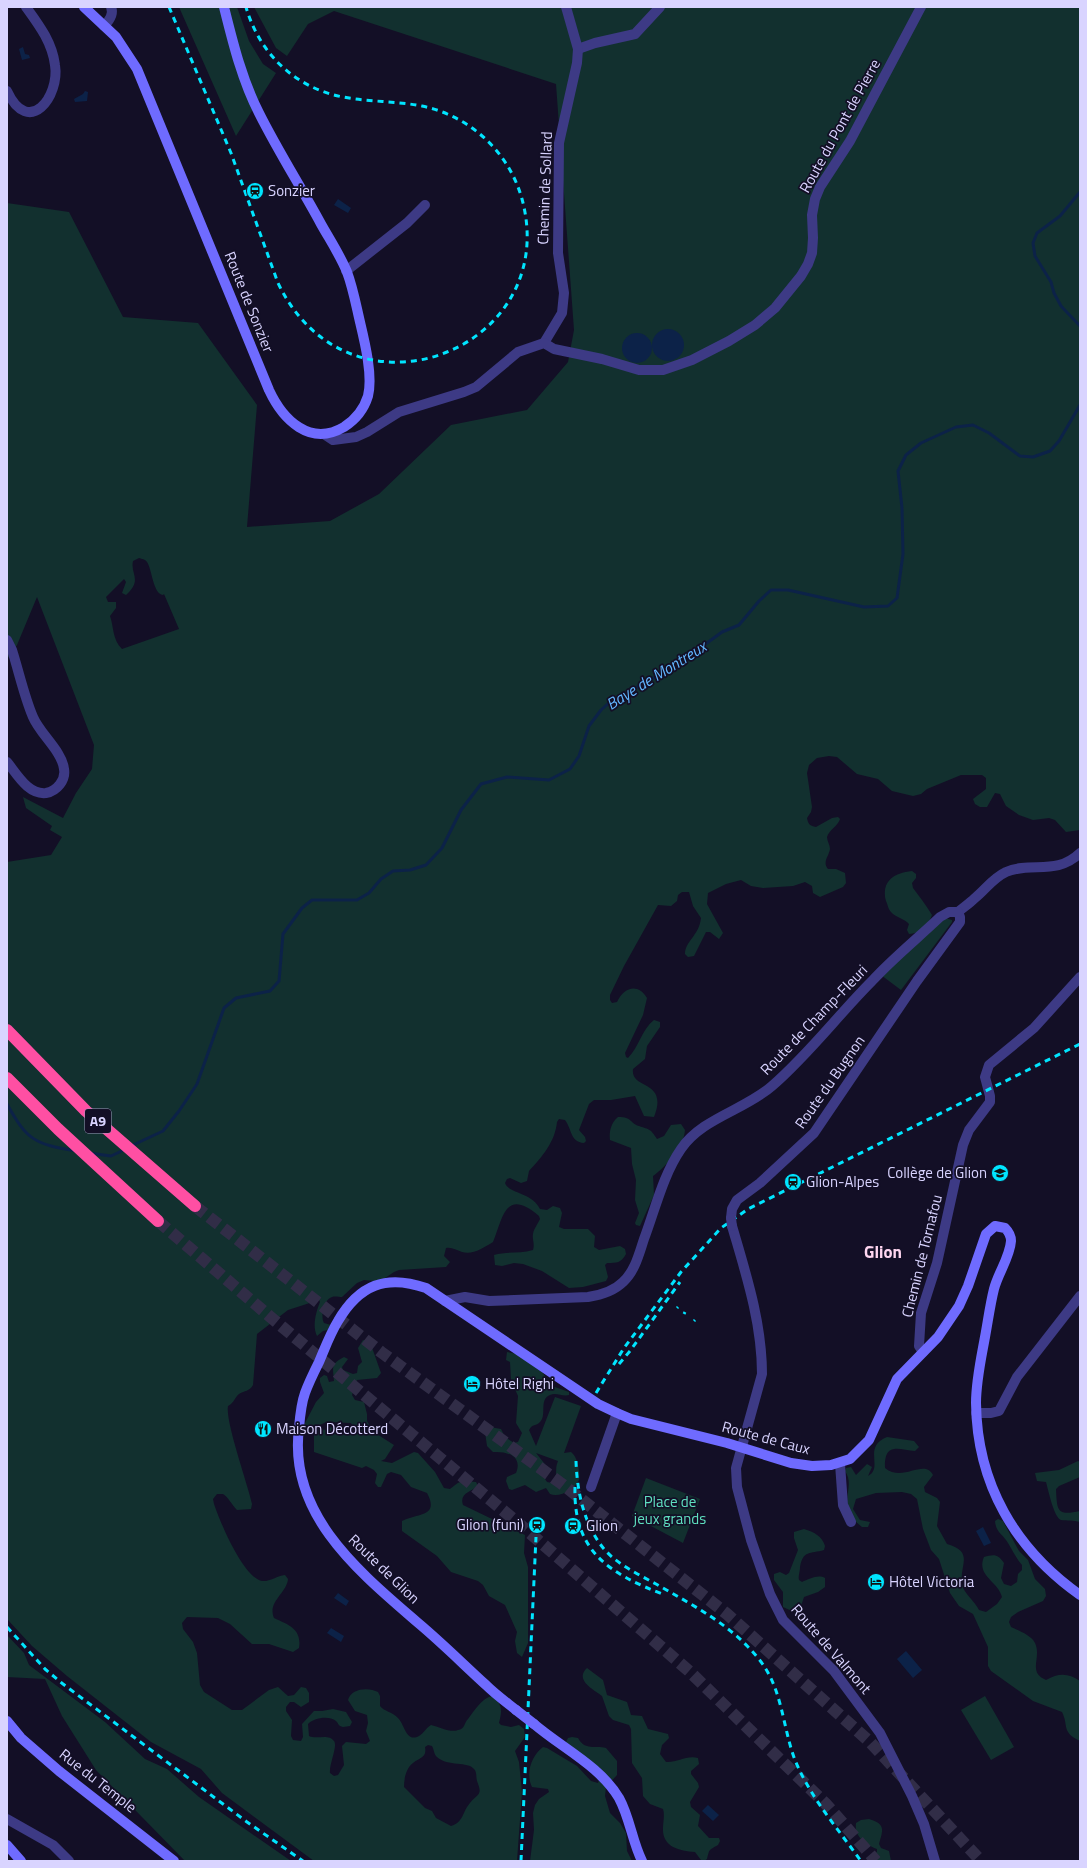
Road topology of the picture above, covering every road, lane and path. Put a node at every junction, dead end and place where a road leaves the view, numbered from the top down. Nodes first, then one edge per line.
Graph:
1 (26, 7) edge
2 (84, 7) edge
3 (111, 7) edge
4 (224, 7) edge
5 (566, 7) edge
6 (660, 7) edge
7 (921, 7) edge
8 (104, 26) junction
9 (578, 49) junction
10 (7, 91) edge
11 (426, 205) dead end
12 (346, 271) junction
13 (544, 344) junction
14 (324, 434) junction
15 (7, 640) edge
16 (7, 762) edge
17 (1080, 853) edge
18 (958, 912) junction
19 (1080, 977) edge
20 (7, 1030) edge
21 (7, 1078) edge
22 (195, 1206) tunnel mouth
23 (158, 1221) tunnel mouth
24 (1080, 1296) edge
25 (445, 1301) junction
26 (923, 1352) junction
27 (616, 1413) junction
28 (976, 1413) junction
29 (740, 1447) junction
30 (840, 1464) junction
31 (591, 1487) dead end
32 (851, 1522) dead end
33 (1080, 1595) edge
34 (7, 1722) edge
35 (7, 1819) edge
36 (7, 1845) edge
37 (21, 1861) edge
38 (69, 1861) edge
39 (174, 1861) edge
40 (642, 1861) edge
41 (935, 1861) edge

1 - 10 street
2 - 8 street, Route de Sonzier
3 - 8 street
4 - 12 street
5 - 9 street, Chemin de Sollard
6 - 9 street
7 - 13 street, Route du Pont de Pierre
8 - 14 street, Route de Sonzier
9 - 13 street, Chemin de Sollard
11 - 12 street
12 - 14 street
13 - 14 street
15 - 16 street
17 - 18 street
18 - 25 street, Route de Champ-Fleuri
18 - 29 street, Route du Bugnon, bridge
19 - 26 street, Chemin de Tornafou
20 - 22 highway, A9
21 - 23 highway, A9
24 - 28 street
25 - 27 street, Route de Caux
25 - 40 street, Route de Glion, bridge
26 - 28 street, Route de Caux
26 - 30 street, Route de Caux
27 - 29 street, Route de Caux
27 - 31 street
28 - 33 street, Route de Caux
29 - 30 street, Route de Caux
29 - 41 street, Route de Valmont
30 - 32 street
34 - 39 street, Rue du Temple
35 - 38 street
36 - 37 street

